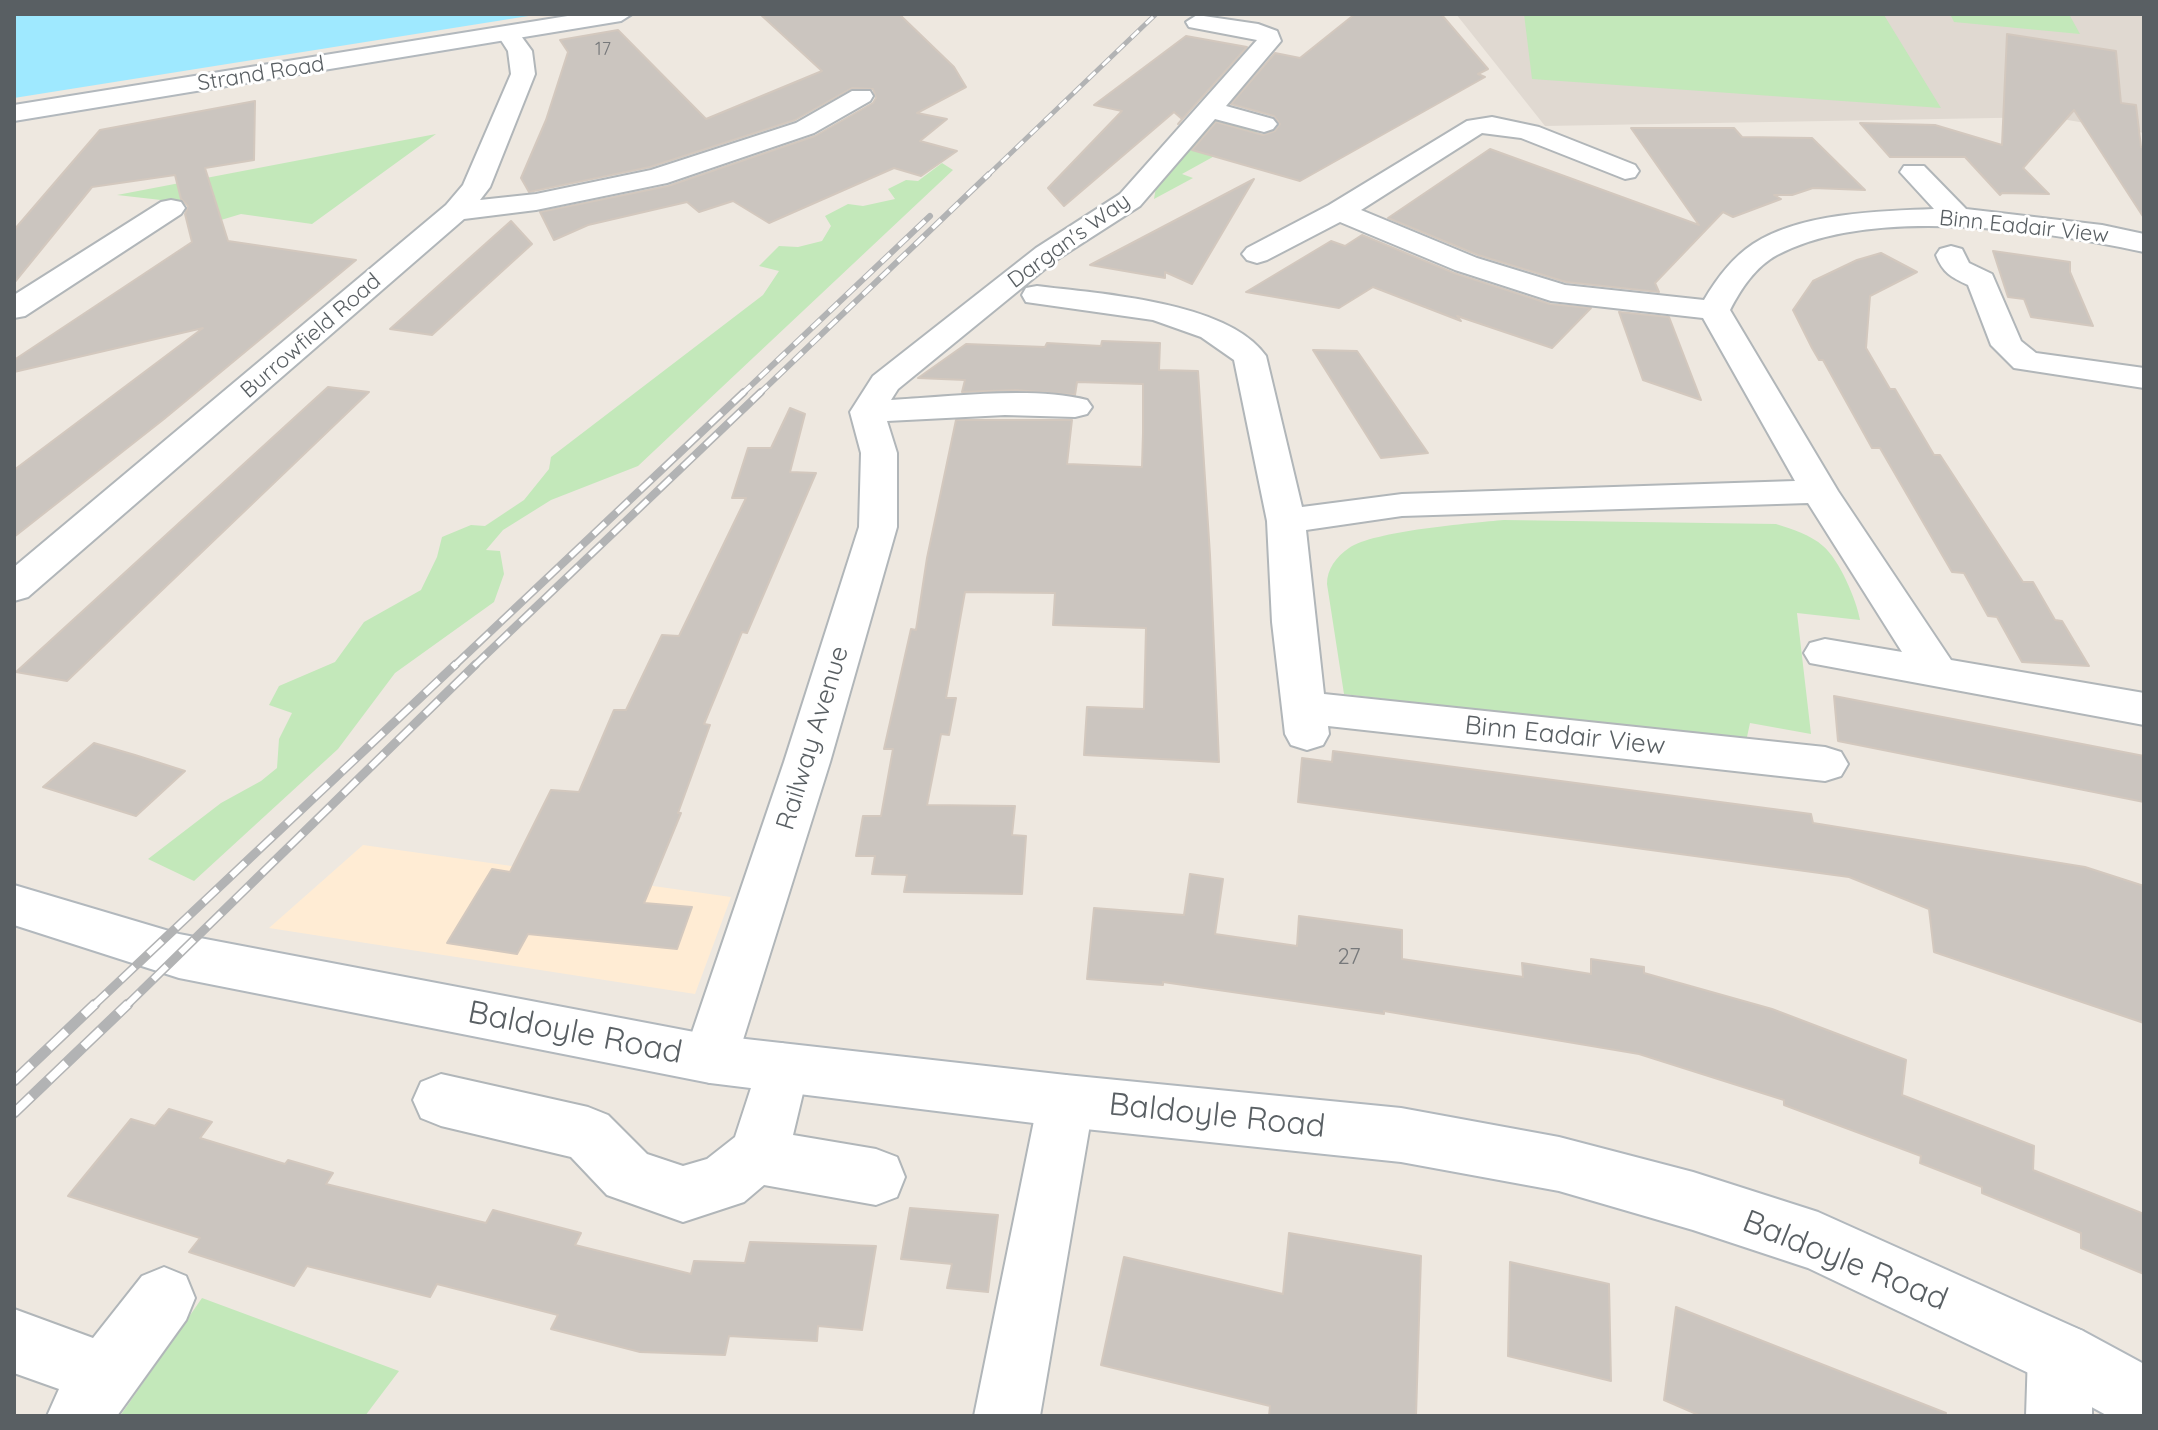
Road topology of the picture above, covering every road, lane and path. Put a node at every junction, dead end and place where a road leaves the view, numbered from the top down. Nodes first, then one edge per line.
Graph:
1 (621, 14) edge
2 (1197, 22) dead end
3 (508, 34) junction
4 (861, 96) dead end
5 (1208, 109) junction
6 (14, 113) edge
7 (1264, 124) dead end
8 (1625, 171) dead end
9 (1914, 172) dead end
10 (456, 211) junction
11 (1339, 211) junction
12 (1957, 216) junction
13 (176, 220) dead end
14 (2144, 243) edge
15 (1257, 254) dead end
16 (1951, 255) dead end
17 (1037, 295) dead end
18 (14, 309) edge
19 (1714, 310) junction
20 (2144, 378) edge
21 (1075, 407) dead end
22 (867, 412) junction
23 (1819, 491) junction
24 (1286, 521) junction
25 (14, 588) edge
26 (1825, 653) dead end
27 (1936, 671) junction
28 (2144, 709) edge
29 (1825, 764) dead end
30 (14, 905) edge
31 (710, 1059) junction
32 (782, 1068) junction
33 (441, 1100) dead end
34 (1066, 1101) junction
35 (755, 1156) junction
36 (876, 1177) dead end
37 (164, 1298) dead end
38 (14, 1341) edge
39 (2060, 1354) junction
40 (93, 1395) edge
41 (2144, 1400) edge
42 (1007, 1416) edge
43 (2059, 1416) edge

1 - 3 street, Strand Road
2 - 5 street, Dargan's Way
3 - 6 street, Strand Road
3 - 10 street, Burrowfield Road
4 - 10 street
5 - 7 street
5 - 22 street, Dargan's Way
8 - 11 street
9 - 12 street
10 - 25 street, Burrowfield Road
11 - 15 street
11 - 19 street
12 - 14 street, Binn Eadair View
12 - 19 street, Binn Eadair View
13 - 18 street
16 - 20 street
17 - 24 street, Binn Eadair View
19 - 23 street
21 - 22 street
22 - 31 street, Railway Avenue
23 - 24 street
23 - 27 street
24 - 29 street, Binn Eadair View
26 - 27 street
27 - 28 street
30 - 31 street, Baldoyle Road
31 - 32 street, Baldoyle Road
32 - 34 street, Baldoyle Road
32 - 35 street
33 - 35 street
34 - 39 street, Baldoyle Road
34 - 42 street
35 - 36 street
37 - 40 street
38 - 40 street
39 - 41 street, Baldoyle Road
39 - 43 street

